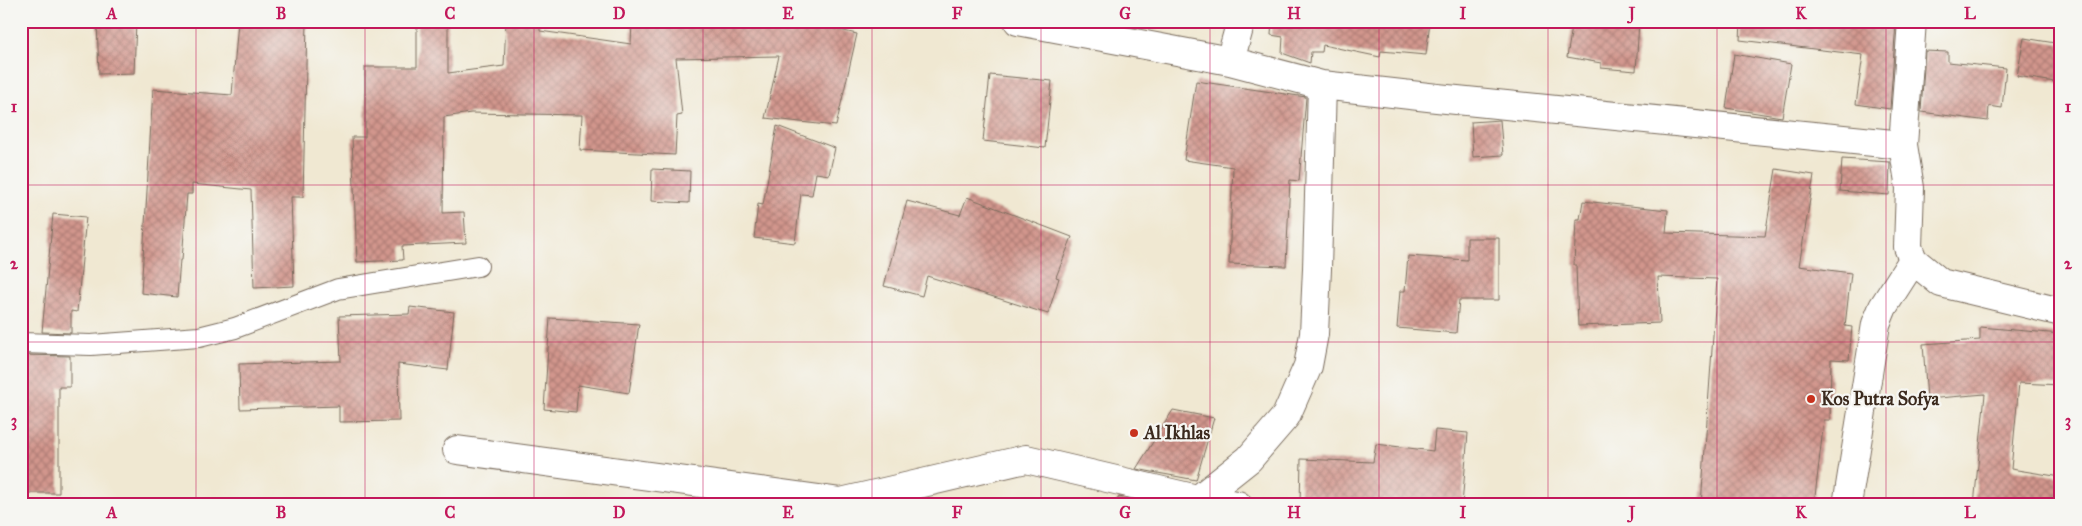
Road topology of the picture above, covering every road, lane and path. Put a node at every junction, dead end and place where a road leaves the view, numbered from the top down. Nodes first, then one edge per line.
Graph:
1 (1018, 21) edge
2 (1241, 21) edge
3 (1912, 21) edge
4 (1230, 61) junction
5 (1322, 85) junction
6 (1903, 145) junction
7 (1913, 260) junction
8 (478, 266) dead end
9 (2061, 312) edge
10 (21, 343) edge
11 (457, 450) dead end
12 (1194, 502) edge
13 (841, 503) edge
14 (1238, 505) edge
15 (1847, 505) edge

1 - 4 street
2 - 4 street
3 - 6 street
4 - 5 street
5 - 6 street
5 - 12 street
6 - 7 street
7 - 9 street
7 - 15 street
8 - 10 lane
11 - 13 street
12 - 13 street
12 - 14 street

